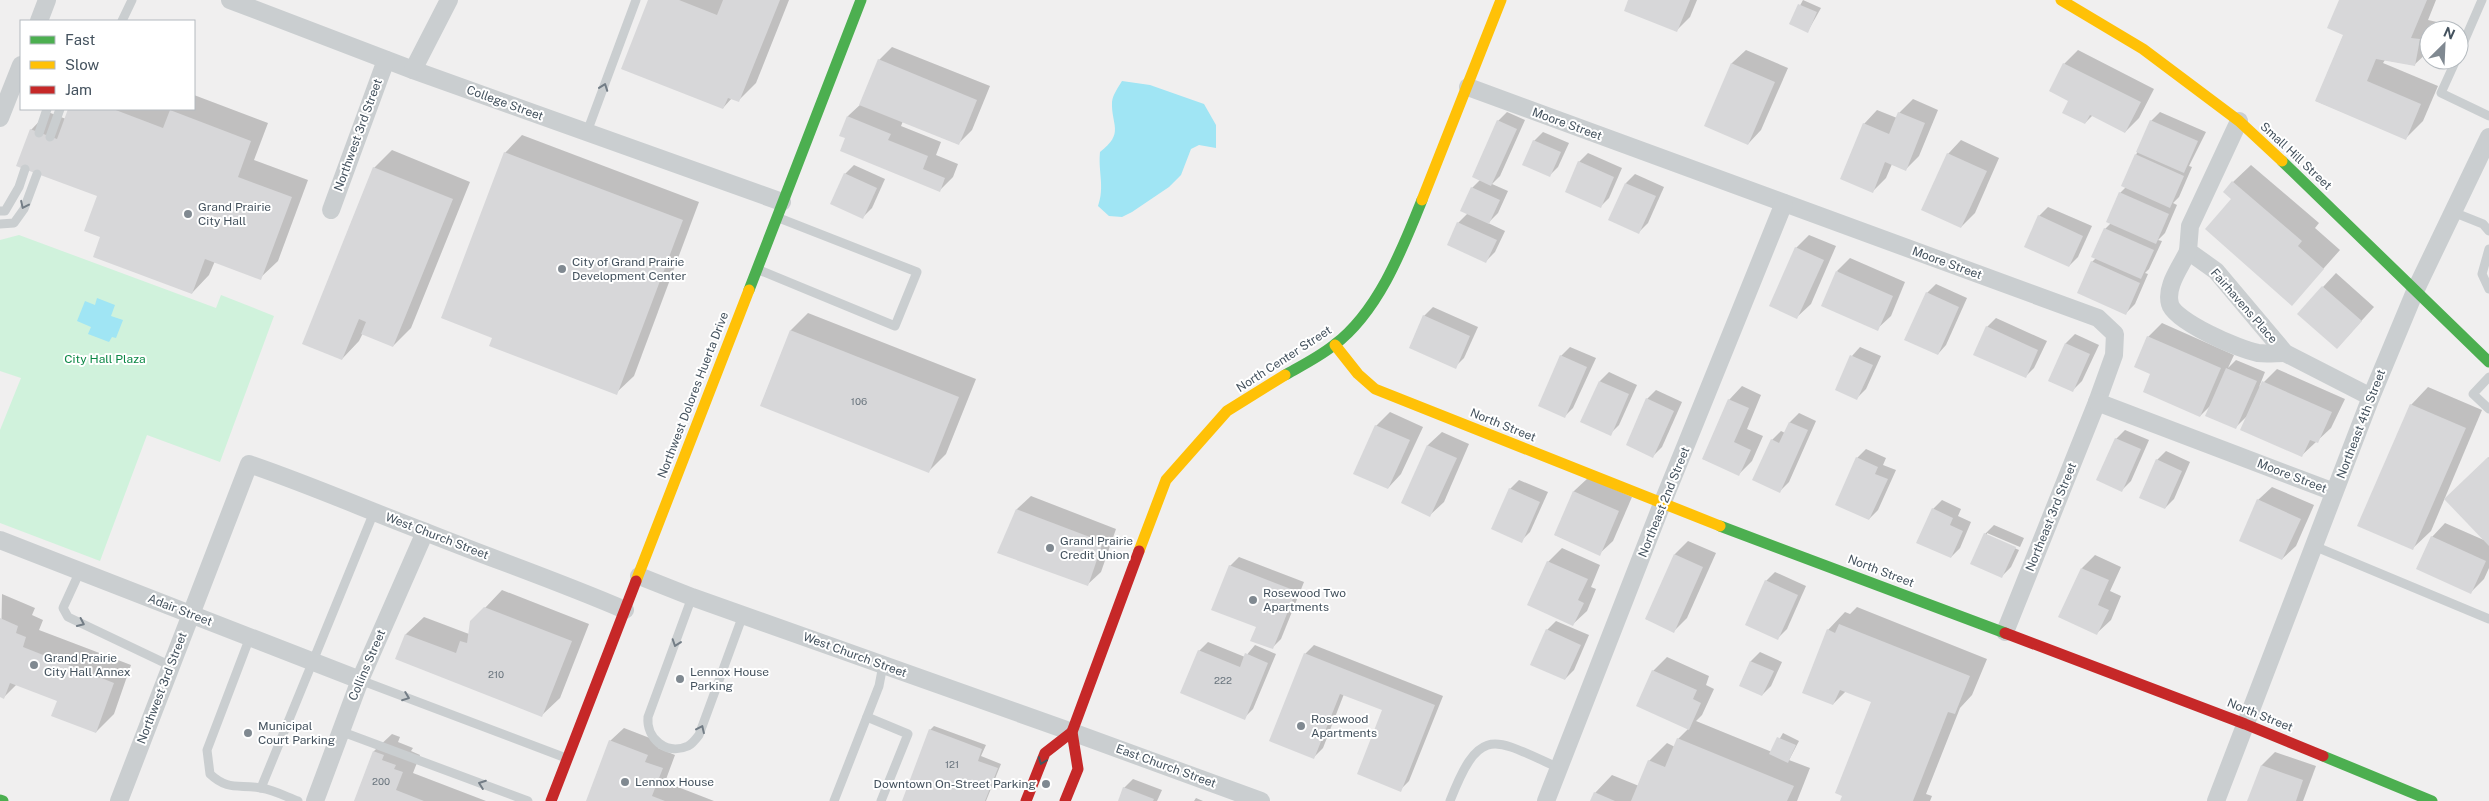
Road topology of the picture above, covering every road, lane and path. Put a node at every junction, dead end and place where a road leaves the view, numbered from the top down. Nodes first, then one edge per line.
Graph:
1 (47, 0) edge
2 (132, 0) edge
3 (230, 0) edge
4 (449, 0) edge
5 (636, 0) edge
6 (861, 0) edge
7 (1500, 0) edge
8 (2061, 0) edge
9 (2482, 0) edge
10 (38, 20) edge
11 (122, 20) edge
12 (2469, 30) edge
13 (386, 60) junction
14 (20, 67) edge
15 (413, 70) junction
16 (2452, 70) edge
17 (1468, 88) junction
18 (1, 110) edge
19 (47, 110) edge
20 (60, 110) edge
21 (2489, 116) edge
22 (2239, 121) junction
23 (587, 132) junction
24 (38, 133) dead end
25 (50, 137) dead end
26 (2489, 137) edge
27 (25, 169) dead end
28 (37, 174) dead end
29 (1784, 203) junction
30 (779, 209) junction
31 (330, 210) dead end
32 (0, 211) edge
33 (2453, 212) junction
34 (0, 224) edge
35 (2489, 232) edge
36 (2489, 249) edge
37 (2188, 251) junction
38 (756, 269) junction
39 (2416, 289) junction
40 (2489, 289) edge
41 (1335, 345) junction
42 (2285, 353) junction
43 (2489, 362) edge
44 (2489, 378) edge
45 (2371, 397) junction
46 (2096, 402) junction
47 (2489, 409) edge
48 (249, 464) joint
49 (2334, 492) junction
50 (1662, 504) junction
51 (374, 512) junction
52 (425, 532) junction
53 (0, 540) edge
54 (2314, 546) junction
55 (80, 571) junction
56 (639, 576) junction
57 (692, 598) junction
58 (625, 610) junction
59 (191, 614) junction
60 (743, 615) junction
61 (2489, 619) edge
62 (2005, 632) junction
63 (250, 637) junction
64 (314, 662) junction
65 (883, 665) junction
66 (171, 666) junction
67 (360, 680) junction
68 (867, 717) junction
69 (2245, 724) junction
70 (340, 731) junction
71 (1072, 732) junction
72 (567, 758) junction
73 (1559, 768) junction
74 (262, 788) junction
75 (119, 801) edge
76 (298, 801) edge
77 (315, 801) edge
78 (528, 801) edge
79 (551, 801) edge
80 (834, 801) edge
81 (881, 801) edge
82 (1026, 801) edge
83 (1065, 801) edge
84 (1261, 801) edge
85 (1450, 801) edge
86 (1546, 801) edge
87 (2216, 801) edge
88 (2432, 801) edge

1 - 10 street
2 - 11 lane
3 - 13 street, College Street
4 - 15 street
23 -> 5 lane
6 - 30 street, Northwest Dolores Huerta Drive
7 - 17 street, North Center Street
8 - 22 street, Small Hill Street
9 - 12 lane
13 - 15 street, College Street
13 - 31 street, Northwest 3rd Street
14 - 18 street
15 - 23 street, College Street
16 - 21 lane
17 - 29 street, Moore Street
17 - 41 street, North Center Street
19 - 24 lane
20 - 25 lane
22 - 37 street
22 - 39 street, Small Hill Street
23 - 30 street, College Street
26 - 33 street, Northeast 4th Street
27 - 32 lane
28 -> 34 lane
29 - 46 street, Moore Street
29 - 50 street, Northeast 2nd Street
30 - 38 street, Northwest Dolores Huerta Drive
30 - 38 lane
33 - 35 lane
33 - 39 street, Northeast 4th Street
36 - 40 lane
37 - 42 street, Fairhavens Place
37 - 42 street
38 - 56 street, Northwest Dolores Huerta Drive
39 - 43 street, Small Hill Street
39 - 45 street, Northeast 4th Street
41 - 50 street, North Street
41 - 71 street, North Center Street
42 - 45 street, Fairhavens Place
44 - 47 lane
45 - 49 street, Northeast 4th Street
46 - 49 street, Moore Street
46 - 62 street, Northeast 3rd Street
48 - 51 street, West Church Street
48 - 59 street, Northwest 3rd Street
49 - 54 street, Northeast 4th Street
50 - 62 street, North Street
50 - 73 street, Northeast 2nd Street
51 - 52 street, West Church Street
51 - 64 lane
52 - 58 street, West Church Street
52 - 67 street, Collins Street
53 - 55 street, Adair Street
54 - 61 lane
54 - 69 street, Northeast 4th Street
55 - 59 street, Adair Street
55 -> 66 lane
56 - 57 street, West Church Street
56 - 58 street, Northwest Dolores Huerta Drive
57 - 60 street, West Church Street
57 -> 60 lane
58 - 72 street, Northwest Dolores Huerta Drive
59 - 63 street, Adair Street
59 - 66 street, Northwest 3rd Street
60 - 65 street, West Church Street
62 - 69 street, North Street
63 - 64 street, Adair Street
63 - 74 lane
64 - 67 street, Adair Street
64 - 74 lane
65 - 68 lane
65 - 71 street, West Church Street
66 - 75 street, Northwest 3rd Street
67 - 70 street, Collins Street
67 -> 72 lane
68 - 80 lane
68 - 81 lane
69 - 87 street, Northeast 4th Street
69 - 88 street, North Street
70 - 77 street, Collins Street
78 -> 70 lane
71 -> 82 street
71 - 83 street, North Center Street
71 - 84 street, East Church Street
72 - 79 street, Northwest Dolores Huerta Drive
73 - 85 lane
73 - 86 street, Northeast 2nd Street
74 - 76 lane

